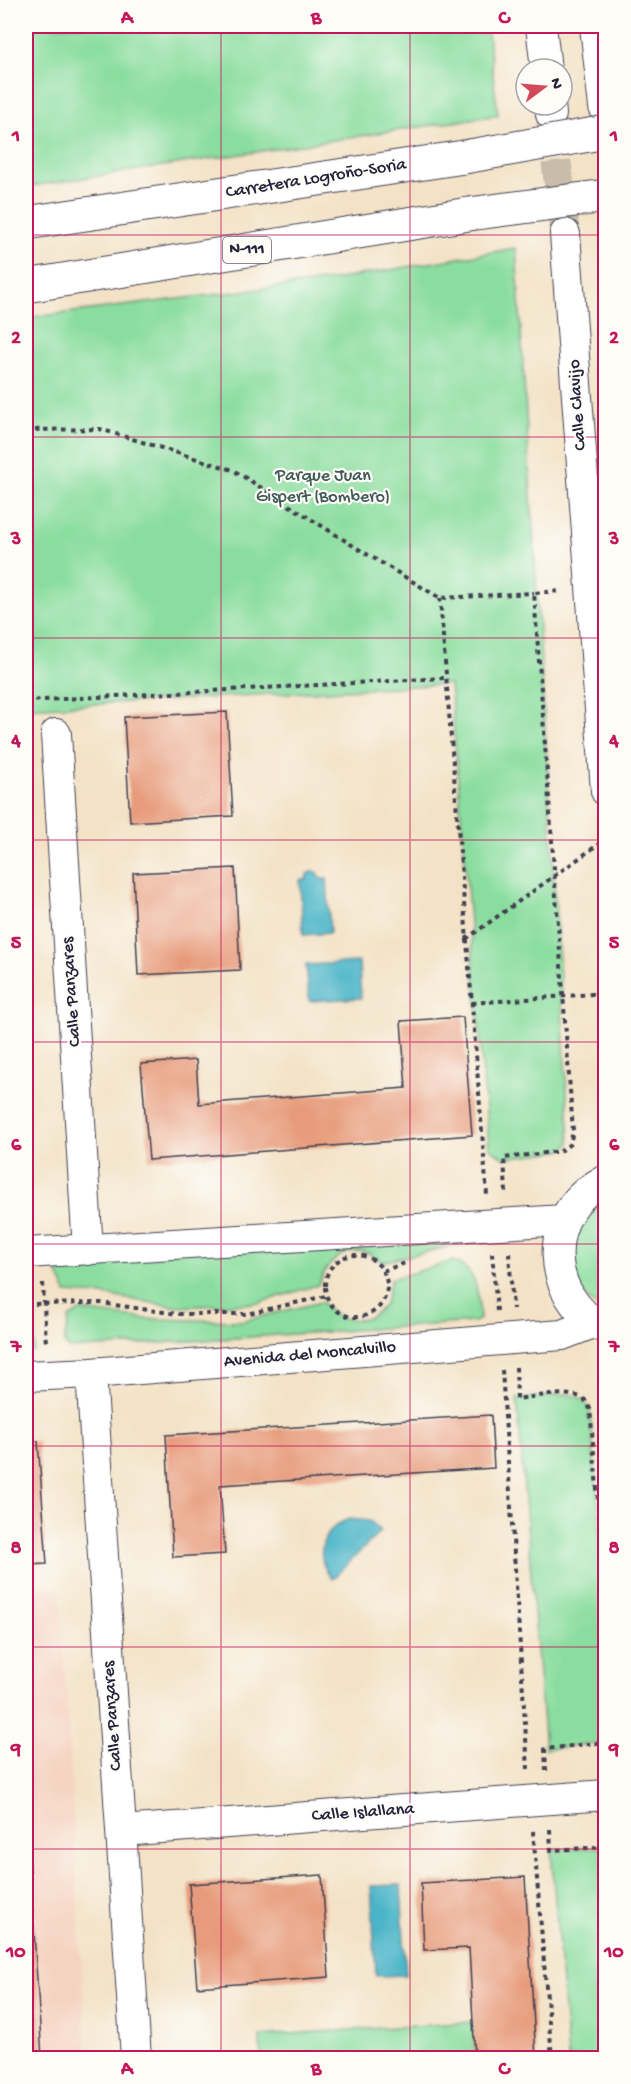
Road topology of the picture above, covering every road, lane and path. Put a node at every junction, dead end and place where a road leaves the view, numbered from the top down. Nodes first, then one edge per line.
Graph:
1 (541, 26) edge
2 (595, 26) edge
3 (545, 57) edge
4 (605, 120) edge
5 (606, 196) edge
6 (26, 223) edge
7 (565, 234) tunnel mouth
8 (26, 286) edge
9 (26, 430) edge
10 (591, 590) junction
11 (534, 593) junction
12 (440, 598) junction
13 (446, 678) junction
14 (26, 701) edge
15 (56, 734) dead end
16 (606, 791) edge
17 (606, 839) edge
18 (556, 875) junction
19 (466, 939) junction
20 (606, 993) edge
21 (565, 996) junction
22 (472, 1004) junction
23 (606, 1180) edge
24 (564, 1220) junction
25 (498, 1224) junction
26 (88, 1250) junction
27 (33, 1253) edge
28 (326, 1296) junction
29 (44, 1303) junction
30 (26, 1304) edge
31 (599, 1326) edge
32 (507, 1339) junction
33 (91, 1373) junction
34 (37, 1376) edge
35 (606, 1589) edge
36 (606, 1742) edge
37 (544, 1749) dead end
38 (606, 1795) edge
39 (530, 1800) junction
40 (121, 1831) junction
41 (136, 2058) edge
42 (552, 2058) edge

1 - 3 street
2 - 4 street
4 - 6 highway, Carretera Logroño-Soria, bridge
5 - 8 highway, N-111, bridge
7 - 10 street, Calle Clavijo
9 - 12 path
10 - 11 path
10 - 16 street, Calle Clavijo
11 - 12 path
11 - 18 path
12 - 13 path
13 - 14 path
13 - 19 path
15 - 26 street, Calle Panzares
17 - 18 path
18 - 19 path
18 - 21 path
19 - 22 path
20 - 21 path
21 - 22 path
21 - 25 path
22 - 25 path
23 - 24 street
24 - 25 street
24 - 31 street
25 - 26 street
25 - 32 path
25 - 32 path
26 - 27 street
27 - 29 path
28 - 28 path
28 - 29 path
29 - 30 path
29 - 34 path
31 - 32 street, Avenida del Moncalvillo
32 - 33 street, Avenida del Moncalvillo
32 - 35 path
32 - 39 path
33 - 34 street, Avenida del Moncalvillo
33 - 40 street, Calle Panzares
36 - 37 path
38 - 39 street, Calle Islallana
39 - 40 street, Calle Islallana
39 - 42 path
40 - 41 street, Calle Panzares

